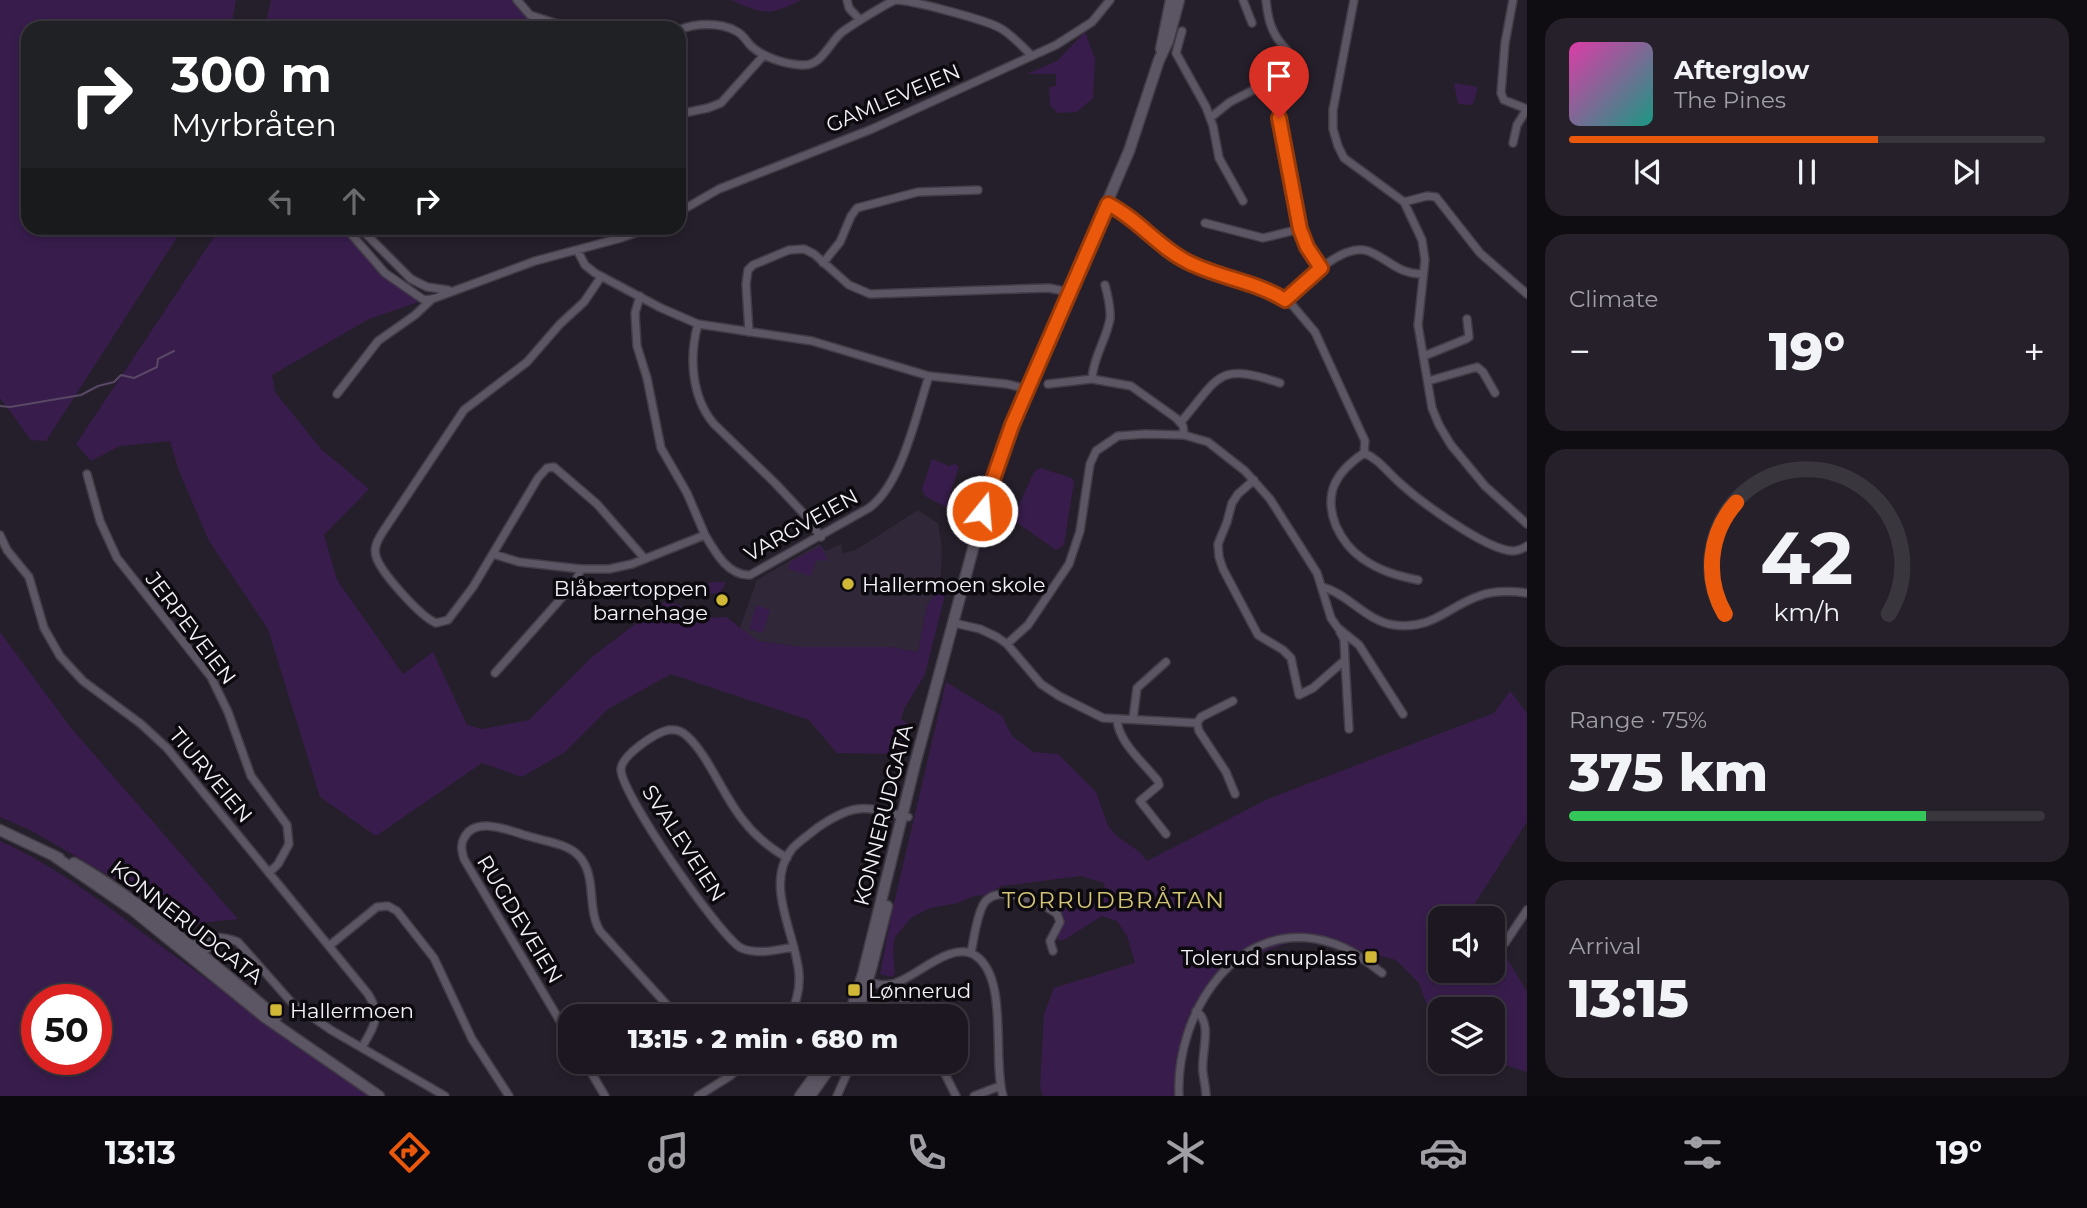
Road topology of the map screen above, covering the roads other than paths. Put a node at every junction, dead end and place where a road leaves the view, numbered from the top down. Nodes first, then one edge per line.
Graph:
1 (517, 0) edge
2 (846, 0) edge
3 (1110, 0) edge
4 (1171, 0) edge
5 (1179, 0) edge
6 (1243, 0) edge
7 (1266, 0) edge
8 (1354, 0) edge
9 (1513, 0) edge
10 (860, 20) junction
11 (548, 21) edge
12 (1252, 23) dead end
13 (686, 28) edge
14 (1182, 31) dead end
15 (1287, 50) dead end
16 (764, 55) junction
17 (1032, 56) junction
18 (1159, 60) junction
19 (1527, 109) edge
20 (686, 113) edge
21 (1210, 118) junction
22 (1513, 143) dead end
23 (978, 190) dead end
24 (1243, 201) dead end
25 (1404, 202) junction
26 (1108, 204) junction
27 (686, 208) edge
28 (1205, 223) dead end
29 (1300, 229) junction
30 (352, 235) edge
31 (367, 235) edge
32 (626, 235) edge
33 (577, 250) junction
34 (823, 263) junction
35 (1321, 268) junction
36 (1423, 274) junction
37 (601, 277) junction
38 (1105, 285) dead end
39 (453, 290) junction
40 (1069, 292) junction
41 (1527, 294) edge
42 (640, 296) junction
43 (432, 299) junction
44 (1285, 300) junction
45 (1467, 319) dead end
46 (698, 324) junction
47 (749, 332) junction
48 (1424, 356) junction
49 (929, 376) junction
50 (1092, 379) junction
51 (1427, 381) junction
52 (1280, 383) dead end
53 (1048, 384) dead end
54 (1027, 389) junction
55 (1495, 393) dead end
56 (337, 394) dead end
57 (1181, 422) junction
58 (1184, 435) junction
59 (1364, 453) junction
60 (87, 474) dead end
61 (1254, 480) junction
62 (1527, 524) edge
63 (0, 535) edge
64 (705, 536) junction
65 (821, 537) junction
66 (1527, 546) edge
67 (493, 554) junction
68 (645, 559) junction
69 (581, 569) junction
70 (1418, 580) dead end
71 (1323, 587) junction
72 (1527, 593) edge
73 (954, 623) junction
74 (1338, 628) junction
75 (1007, 645) junction
76 (1345, 660) junction
77 (1166, 662) dead end
78 (495, 673) dead end
79 (1233, 701) dead end
80 (1403, 714) dead end
81 (1133, 719) junction
82 (1117, 720) junction
83 (1197, 723) junction
84 (1349, 729) dead end
85 (1235, 794) dead end
86 (905, 816) junction
87 (0, 830) edge
88 (1166, 834) dead end
89 (787, 858) junction
90 (269, 873) junction
91 (1527, 910) edge
92 (1505, 943) dead end
93 (329, 946) junction
94 (794, 947) junction
95 (194, 951) junction
96 (1054, 951) dead end
97 (971, 953) junction
98 (1382, 973) dead end
99 (865, 981) junction
100 (894, 984) junction
101 (666, 1004) edge
102 (794, 1004) edge
103 (855, 1004) edge
104 (859, 1004) edge
105 (907, 1004) edge
106 (1196, 1011) junction
107 (558, 1018) edge
108 (362, 1047) junction
109 (592, 1074) edge
110 (732, 1074) edge
111 (816, 1074) edge
112 (826, 1074) edge
113 (847, 1074) edge
114 (945, 1074) edge
115 (730, 1076) joint
116 (1000, 1086) junction
117 (379, 1096) edge
118 (445, 1096) edge
119 (509, 1096) edge
120 (605, 1096) edge
121 (698, 1096) edge
122 (800, 1096) edge
123 (810, 1096) edge
124 (837, 1096) edge
125 (956, 1096) edge
126 (974, 1096) edge
127 (1003, 1096) edge
128 (1179, 1096) edge
129 (1206, 1096) edge

1 - 11 street
2 - 10 street
3 - 17 street, GAMLEVEIEN
4 - 18 main road, KONNERUDGATA
5 - 18 main road, KONNERUDGATA
6 - 12 street
7 - 15 street
8 - 25 street
9 - 19 street
10 - 16 street
10 - 17 street
13 - 16 street
14 - 21 street
16 - 20 street
17 - 27 street, GAMLEVEIEN
18 - 26 main road, KONNERUDGATA
19 - 22 street
21 - 24 street
21 - 29 street
23 - 34 street
25 - 36 street
25 - 41 street
26 - 40 main road, KONNERUDGATA
26 - 44 street
28 - 29 street
29 - 35 street
30 - 43 street
31 - 39 street
32 - 33 street
33 - 37 street
33 - 39 street
34 - 40 street
34 - 47 street
35 - 36 street
35 - 44 street
36 - 48 street
37 - 42 street
37 - 67 street
38 - 50 street
39 - 43 street
40 - 54 main road, KONNERUDGATA
42 - 46 street
42 - 64 street
43 - 56 street
44 - 59 street
45 - 48 street
46 - 47 street
46 - 65 street
47 - 49 street
48 - 51 street
49 - 54 street
49 - 65 street, VARGVEIEN
50 - 53 street
50 - 57 street
51 - 55 street
51 - 62 street
52 - 57 street
54 - 73 main road, KONNERUDGATA
57 - 58 street
58 - 61 street
58 - 75 street
59 - 66 street
59 - 70 street
60 - 90 street, JERPEVEIEN
61 - 71 street
61 - 76 street
63 - 90 street, TIURVEIEN
64 - 65 street, VARGVEIEN
64 - 68 street
67 - 68 street
67 - 69 street
68 - 69 street
69 - 78 street
71 - 72 street
71 - 74 street
73 - 75 street
73 - 86 main road, KONNERUDGATA
74 - 76 street
74 - 80 street
75 - 82 street
76 - 84 street
77 - 81 street
79 - 83 street
81 - 82 street
81 - 83 street
82 - 88 street
83 - 85 street
86 - 89 street
86 - 99 main road, KONNERUDGATA
87 - 95 main road, KONNERUDGATA
89 - 94 street
89 - 94 street, SVALEVEIEN
90 - 93 street, TIURVEIEN
91 - 92 street
93 - 108 street, TIURVEIEN
93 - 119 street
94 - 102 street
95 - 108 street
95 - 117 main road, KONNERUDGATA
96 - 97 street
97 - 100 street
97 - 116 street
98 - 106 street
99 - 100 street
99 - 103 main road, KONNERUDGATA
99 - 104 main road, KONNERUDGATA
100 - 105 street
101 - 107 street, RUGDEVEIEN
106 - 128 street
106 - 129 street
108 - 118 street
109 - 120 street
110 - 115 street
111 - 122 main road
112 - 123 main road
113 - 124 street
114 - 125 street
115 - 121 street
116 - 126 street
116 - 127 street

